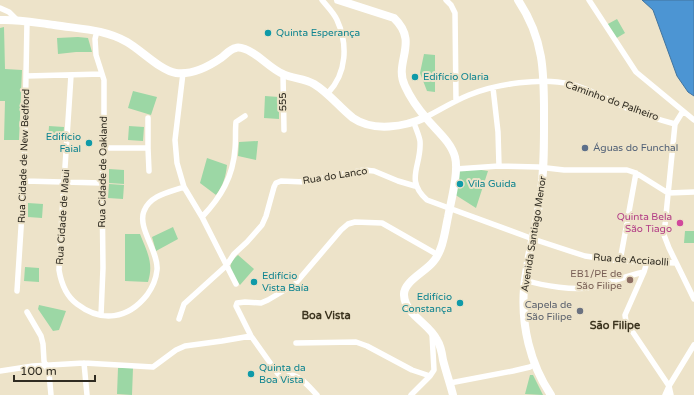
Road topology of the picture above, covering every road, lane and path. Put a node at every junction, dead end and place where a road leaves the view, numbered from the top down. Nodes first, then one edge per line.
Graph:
1 (322, 0) edge
2 (338, 0) edge
3 (446, 0) edge
4 (518, 0) edge
5 (589, 0) edge
6 (358, 3) edge
7 (0, 8) edge
8 (0, 20) edge
9 (17, 20) junction
10 (27, 22) junction
11 (97, 31) junction
12 (183, 73) junction
13 (102, 74) junction
14 (283, 74) junction
15 (71, 75) junction
16 (26, 76) junction
17 (544, 81) junction
18 (493, 88) junction
19 (328, 93) junction
20 (456, 101) junction
21 (683, 111) junction
22 (245, 116) dead end
23 (148, 118) dead end
24 (426, 118) junction
25 (694, 120) edge
26 (414, 123) junction
27 (675, 124) junction
28 (284, 130) dead end
29 (104, 148) junction
30 (148, 148) junction
31 (499, 166) junction
32 (544, 168) junction
33 (456, 169) junction
34 (149, 171) dead end
35 (636, 173) junction
36 (24, 181) junction
37 (64, 183) junction
38 (102, 183) junction
39 (415, 186) junction
40 (184, 187) junction
41 (694, 192) edge
42 (668, 193) junction
43 (450, 209) junction
44 (202, 217) junction
45 (533, 239) junction
46 (438, 255) junction
47 (620, 261) junction
48 (647, 262) junction
49 (676, 263) junction
50 (226, 266) junction
51 (644, 272) junction
52 (525, 280) junction
53 (236, 284) dead end
54 (17, 291) dead end
55 (694, 298) edge
56 (26, 312) dead end
57 (101, 315) junction
58 (179, 319) dead end
59 (432, 332) junction
60 (251, 336) junction
61 (296, 343) dead end
62 (694, 345) edge
63 (84, 363) junction
64 (535, 364) junction
65 (46, 366) junction
66 (0, 371) edge
67 (430, 376) junction
68 (450, 383) junction
69 (669, 386) junction
70 (51, 395) edge
71 (87, 395) edge
72 (317, 395) edge
73 (411, 395) edge
74 (453, 395) edge
75 (551, 395) edge
76 (665, 395) edge
77 (672, 395) edge

1 - 19 street
2 - 6 street
3 - 20 street
4 - 17 street, Avenida Santiago Menor
5 - 21 street
6 - 24 street
7 - 9 street
8 - 9 street, Caminho do Palheiro
9 - 10 street, Caminho do Palheiro
10 - 11 street, Caminho do Palheiro
10 - 16 street, Rua Cidade de New Bedford
11 - 12 street, Caminho do Palheiro
11 - 13 street, Rua Cidade de Oakland
12 - 14 street, Caminho do Palheiro
12 - 40 street
13 - 15 street
13 - 29 street, Rua Cidade de Oakland
14 - 19 street, Caminho do Palheiro
14 - 28 street, 555
15 - 16 street
15 - 37 street, Rua Cidade de Maui
16 - 36 street, Rua Cidade de New Bedford
17 - 18 street, Caminho do Palheiro
17 - 27 street, Caminho do Palheiro
17 - 32 street, Avenida Santiago Menor
18 - 20 street, Caminho do Palheiro
18 - 31 street
19 - 26 street, Caminho do Palheiro
20 - 24 street, Caminho do Palheiro
21 - 25 street
21 - 27 street
22 - 44 street
23 - 30 street
24 - 26 street, Caminho do Palheiro
24 - 33 street
26 - 39 street
27 - 42 street
29 - 30 street
29 - 38 street, Rua Cidade de Oakland
30 - 34 street
31 - 32 street
31 - 33 street
32 - 35 street
32 - 45 street, Avenida Santiago Menor
33 - 43 street
35 - 42 street
35 - 47 street
36 - 37 street
36 - 54 street, Rua Cidade de New Bedford
37 - 38 street
37 - 57 street, Rua Cidade de Maui
38 - 57 street, Rua Cidade de Oakland
39 - 43 street, Rua de Acciaolli
39 - 50 street, Rua do Lanco
40 - 44 street
40 - 57 street, Rua Cidade de Maui
41 - 42 street
42 - 49 street
43 - 45 street, Rua de Acciaolli
43 - 46 street
44 - 50 street
45 - 47 street, Rua de Acciaolli
45 - 52 street, Avenida Santiago Menor
46 - 59 street
46 - 60 street
47 - 48 street, Rua de Acciaolli
48 - 49 street, Rua de Acciaolli
48 - 51 street
49 - 55 street
50 - 53 street
50 - 58 street
51 - 52 street
51 - 69 street
52 - 64 street, Avenida Santiago Menor
56 - 65 street
59 - 67 street
59 - 68 street
60 - 63 street
60 - 72 street
61 - 67 street
62 - 69 street
63 - 65 street
63 - 71 street
64 - 68 street
64 - 75 street, Avenida Santiago Menor
65 - 66 street
65 - 70 street
67 - 73 street
68 - 74 street
69 - 76 street
69 - 77 street

